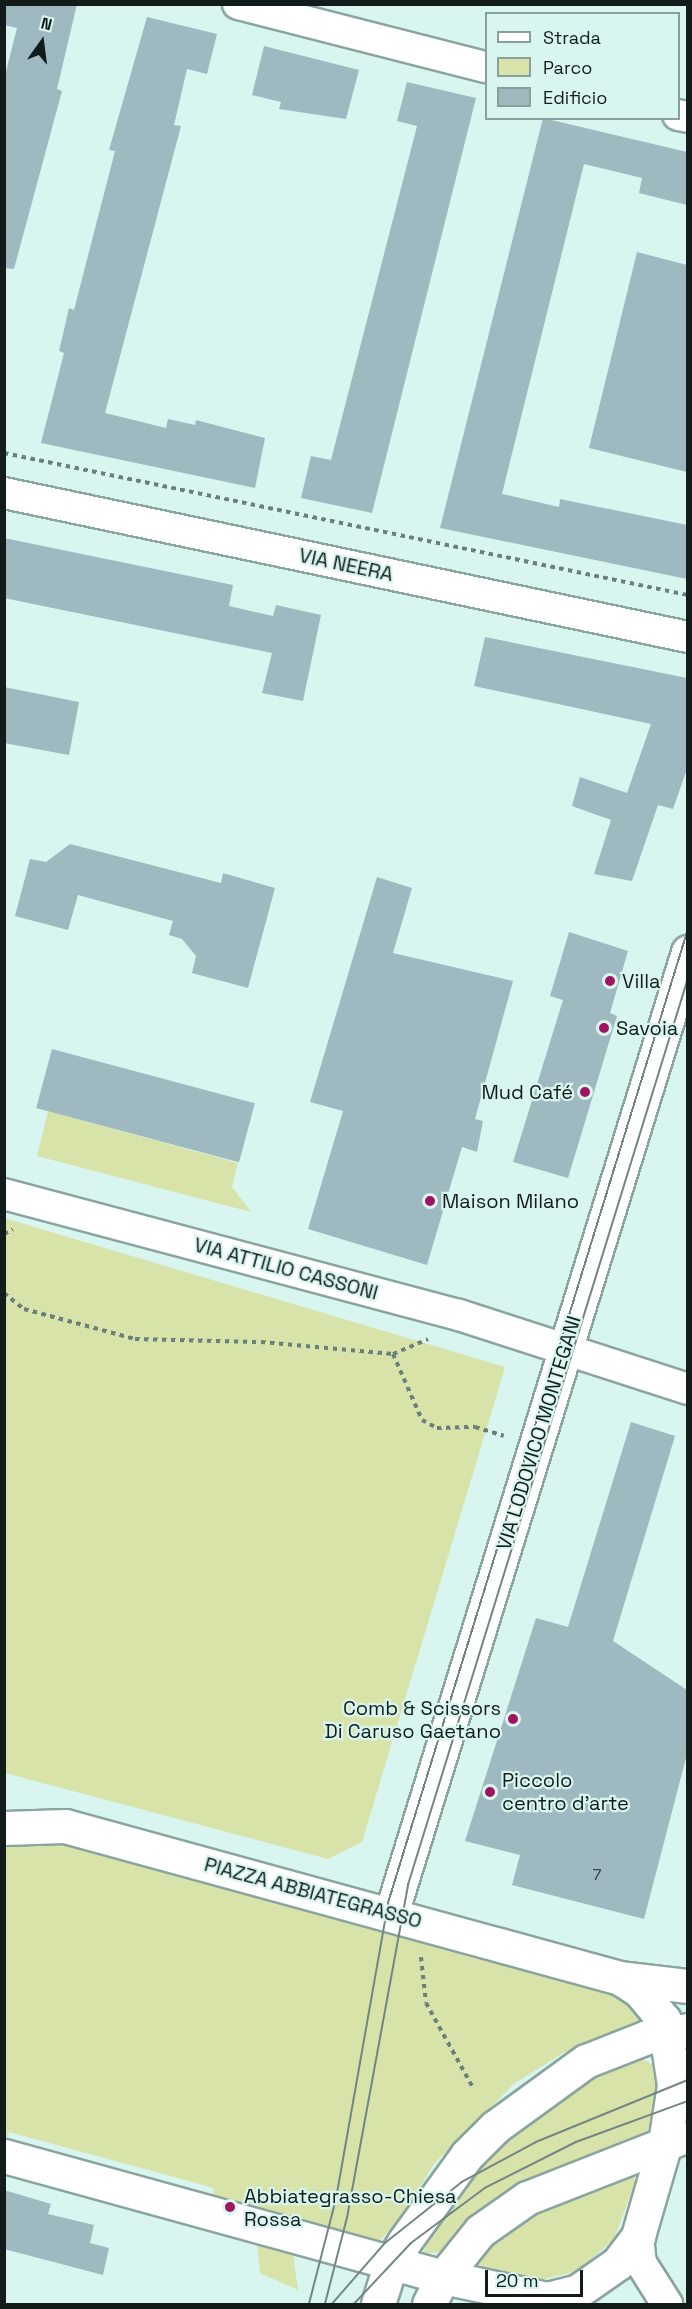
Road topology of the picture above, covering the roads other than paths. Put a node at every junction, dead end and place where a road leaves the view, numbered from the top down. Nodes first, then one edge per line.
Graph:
1 (238, 4) edge
2 (485, 67) edge
3 (4, 493) edge
4 (687, 637) edge
5 (687, 952) edge
6 (4, 1194) edge
7 (565, 1351) junction
8 (687, 1389) edge
9 (4, 1827) edge
10 (391, 1914) junction
11 (620, 1978) junction
12 (687, 1986) edge
13 (679, 2032) edge
14 (676, 2139) edge
15 (4, 2156) edge
16 (638, 2236) junction
17 (391, 2263) junction
18 (436, 2291) edge
19 (557, 2302) edge
20 (378, 2304) edge
21 (668, 2304) edge

1 - 2 street
3 - 4 street, VIA NEERA
5 - 7 street, VIA LODOVICO MONTEGANI
6 - 7 street, VIA ATTILIO CASSONI
7 - 8 street, VIA ATTILIO CASSONI
7 - 10 street, VIA LODOVICO MONTEGANI
9 - 10 street, PIAZZA ABBIATEGRASSO
10 - 11 street, PIAZZA ABBIATEGRASSO
11 - 12 street, PIAZZA ABBIATEGRASSO
11 - 13 street, PIAZZA ABBIATEGRASSO
13 - 14 street, PIAZZA ABBIATEGRASSO
13 - 17 street
14 - 16 street, PIAZZA ABBIATEGRASSO
14 - 18 street
15 - 17 street, PIAZZA ABBIATEGRASSO
16 - 19 street, PIAZZA ABBIATEGRASSO
16 - 21 street, PIAZZA ABBIATEGRASSO
17 - 18 street, PIAZZA ABBIATEGRASSO
17 - 20 street
18 - 19 street, PIAZZA ABBIATEGRASSO

